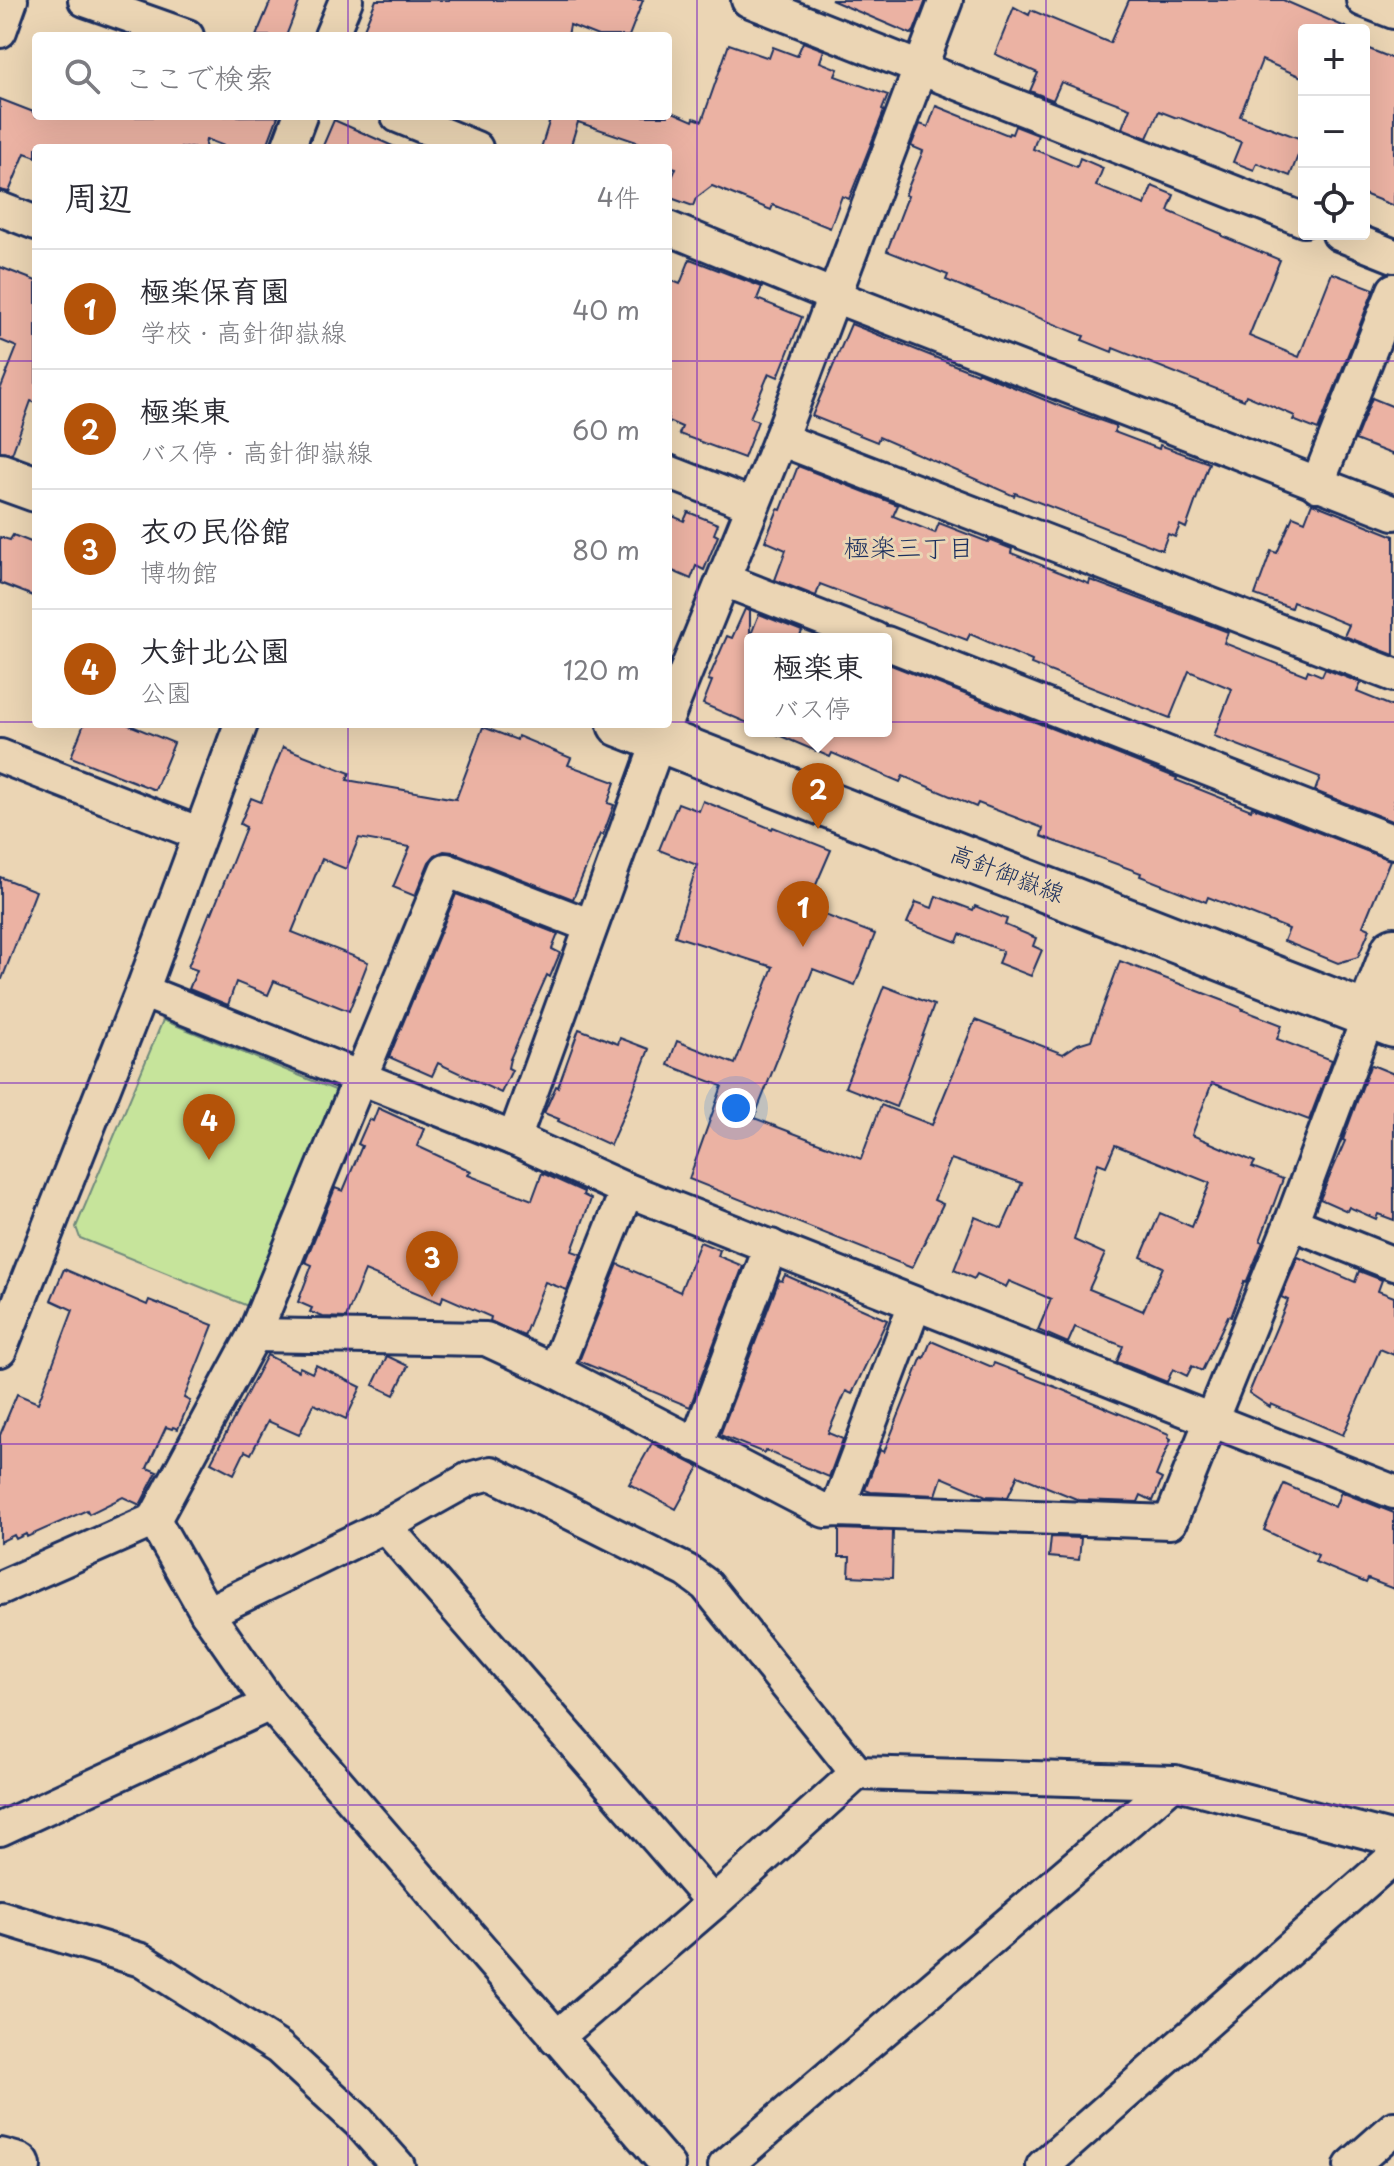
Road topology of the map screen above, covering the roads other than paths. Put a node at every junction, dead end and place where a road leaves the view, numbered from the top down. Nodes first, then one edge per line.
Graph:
1 (11, 0) edge
2 (85, 0) edge
3 (346, 0) edge
4 (748, 0) edge
5 (946, 0) edge
6 (1363, 0) edge
7 (1394, 12) edge
8 (0, 31) edge
9 (176, 32) edge
10 (333, 32) edge
11 (920, 68) junction
12 (298, 120) edge
13 (408, 120) edge
14 (290, 144) edge
15 (466, 144) edge
16 (0, 209) edge
17 (1298, 218) edge
18 (32, 221) edge
19 (672, 230) edge
20 (1354, 240) edge
21 (1394, 256) edge
22 (1394, 290) edge
23 (834, 296) junction
24 (780, 439) junction
25 (672, 474) edge
26 (0, 476) edge
27 (1317, 485) junction
28 (32, 488) edge
29 (753, 505) junction
30 (1394, 513) edge
31 (724, 580) junction
32 (860, 633) edge
33 (892, 645) edge
34 (1394, 675) edge
35 (672, 687) edge
36 (240, 728) edge
37 (652, 728) edge
38 (658, 728) edge
39 (0, 756) edge
40 (200, 834) junction
41 (1394, 842) edge
42 (591, 926) junction
43 (1394, 950) edge
44 (142, 991) junction
45 (1382, 1020) edge
46 (360, 1078) junction
47 (514, 1139) junction
48 (627, 1190) junction
49 (1291, 1223) junction
50 (771, 1246) junction
51 (1394, 1264) edge
52 (915, 1304) junction
53 (254, 1335) junction
54 (0, 1350) edge
55 (555, 1371) junction
56 (1211, 1421) junction
57 (696, 1445) junction
58 (1394, 1492) edge
59 (837, 1510) junction
60 (154, 1520) junction
61 (385, 1526) junction
62 (0, 1588) edge
63 (207, 1613) junction
64 (270, 1704) junction
65 (857, 1773) junction
66 (1174, 1782) junction
67 (0, 1829) edge
68 (1394, 1839) edge
69 (1394, 1857) edge
70 (713, 1903) junction
71 (0, 1917) edge
72 (556, 2038) junction
73 (1394, 2128) edge
74 (0, 2161) edge
75 (18, 2166) edge
76 (398, 2166) edge
77 (668, 2166) edge
78 (725, 2166) edge
79 (1043, 2166) edge
80 (1351, 2166) edge

1 - 8 street
2 - 9 street
3 - 10 street
4 - 11 street
5 - 11 street
6 - 7 street
11 - 17 street
11 - 23 street
12 - 14 street
13 - 15 street
16 - 18 street
19 - 23 street
20 - 21 street
22 - 27 street
23 - 24 street
23 - 27 street
24 - 29 street
24 - 34 street
25 - 29 street
26 - 28 street
27 - 30 street
29 - 31 street
31 - 32 street
31 - 35 street
33 - 41 street
36 - 40 street
37 - 42 street
38 - 45 street, 高針御嶽線
39 - 40 street
40 - 44 street
42 - 46 street
42 - 47 street
43 - 45 street
44 - 46 street
44 - 54 street
45 - 49 street
46 - 47 street
46 - 53 street
47 - 48 street
48 - 50 street
48 - 55 street
49 - 51 street
49 - 56 street
50 - 52 street
50 - 57 street
52 - 56 street
52 - 59 street
53 - 55 street
53 - 60 street
55 - 57 street
56 - 58 street
56 - 59 street
57 - 59 street
60 - 62 street
60 - 63 street
61 - 63 street
61 - 65 street
61 - 70 street
63 - 64 street
64 - 67 street
64 - 72 street
65 - 66 street
65 - 70 street
66 - 68 street
66 - 78 street
69 - 79 street
70 - 72 street
71 - 76 street
72 - 77 street
73 - 80 street
74 - 75 street

